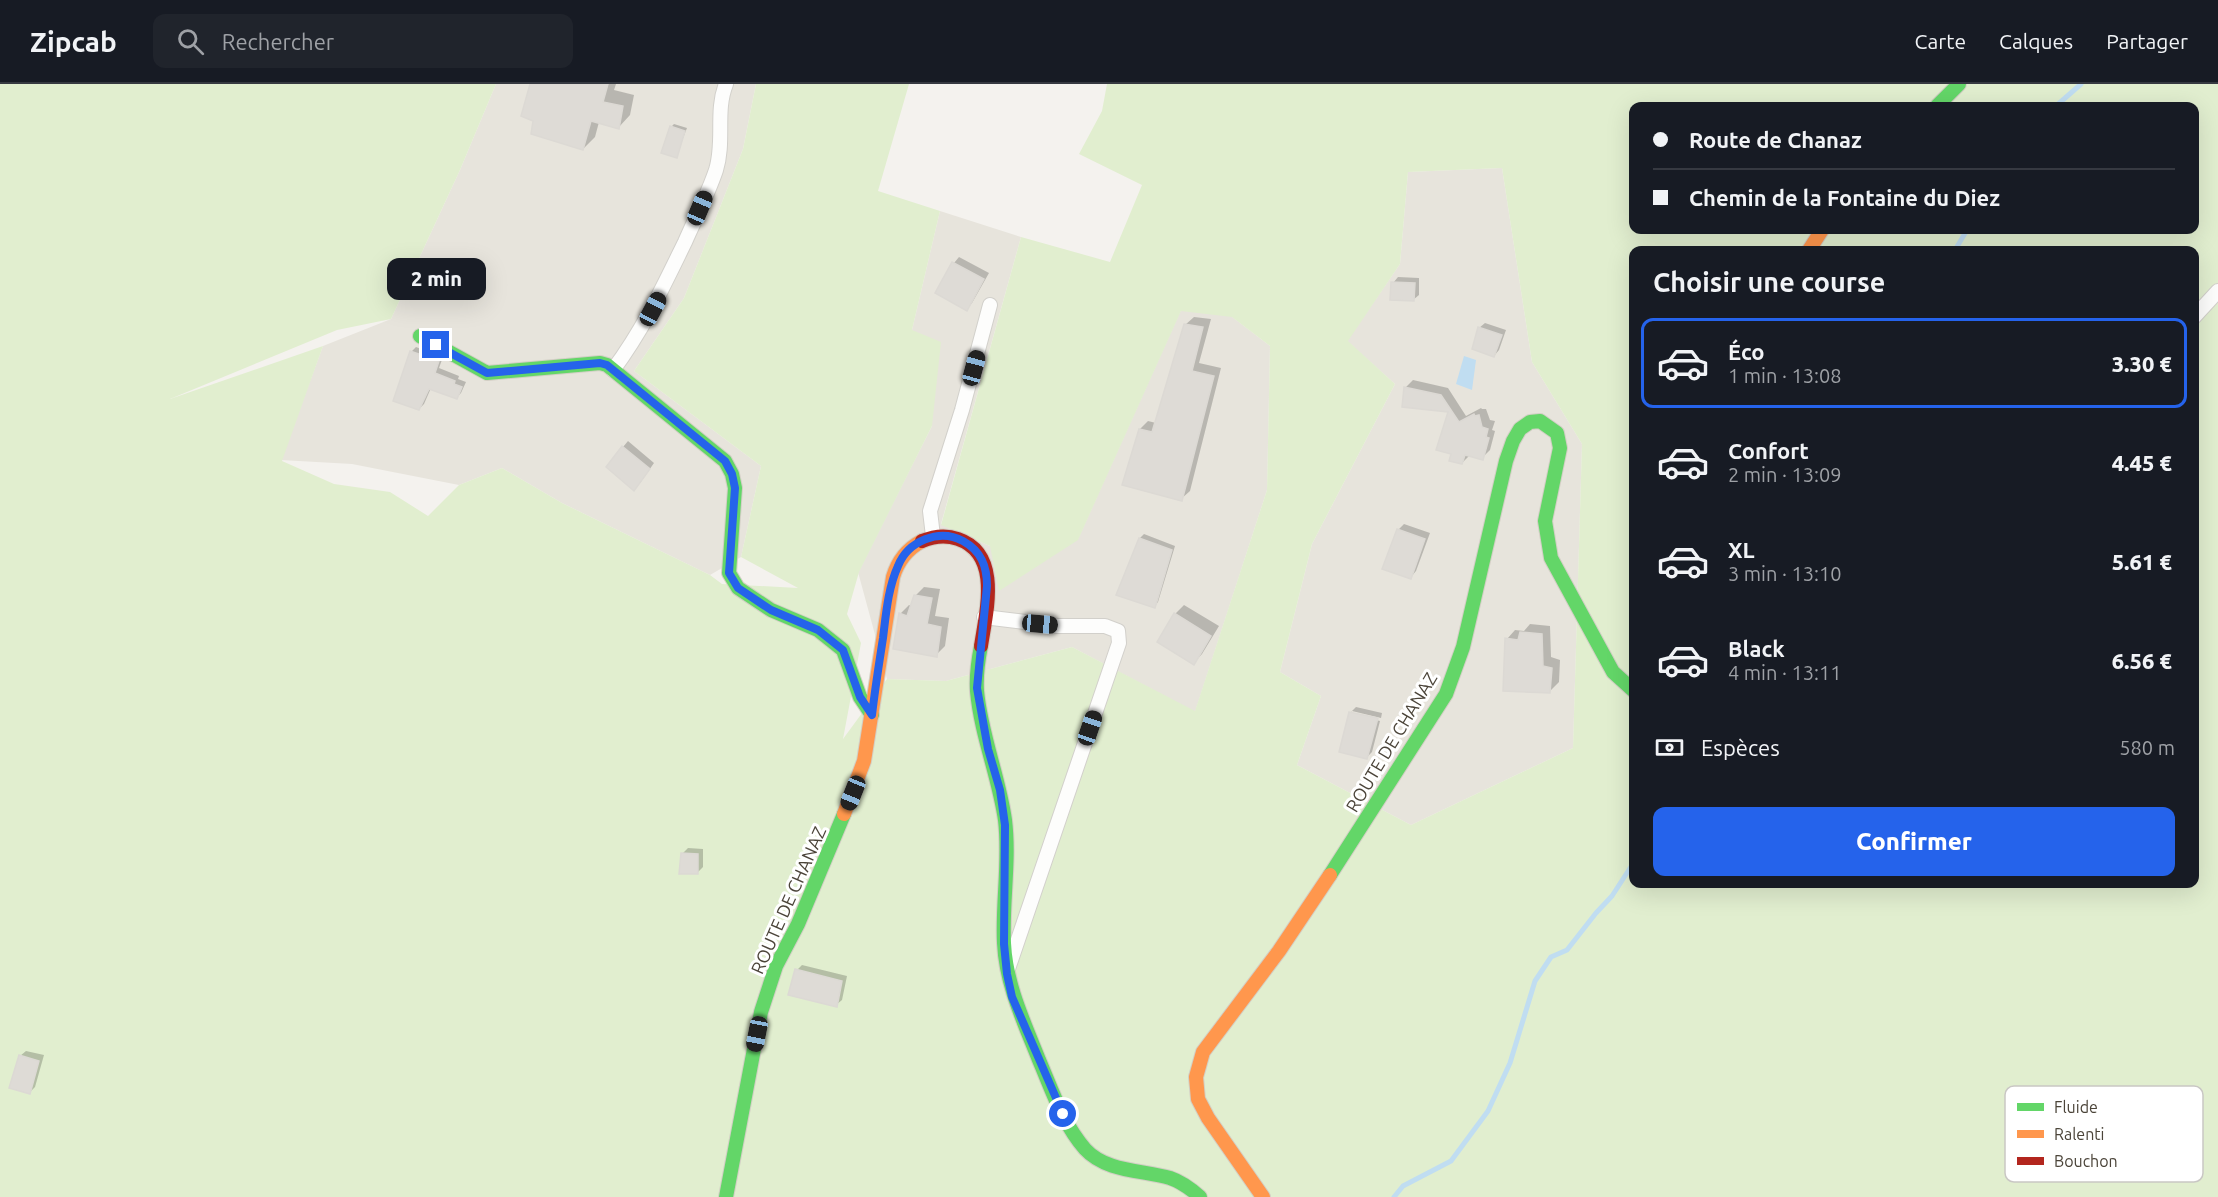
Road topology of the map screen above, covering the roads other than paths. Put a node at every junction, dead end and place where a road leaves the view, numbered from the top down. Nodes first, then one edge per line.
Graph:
1 (726, 84) edge
2 (1959, 84) edge
3 (1941, 102) edge
4 (2218, 291) edge
5 (990, 305) dead end
6 (2199, 312) edge
7 (420, 336) dead end
8 (613, 370) junction
9 (933, 536) junction
10 (984, 617) junction
11 (1629, 686) edge
12 (872, 715) junction
13 (1007, 974) junction
14 (726, 1197) edge
15 (1200, 1197) edge
16 (1263, 1197) edge

1 - 8 street
2 - 3 street
4 - 6 street
5 - 9 street
7 - 8 street
8 - 12 street
9 - 10 street
9 - 12 street, ROUTE DE CHANAZ
10 - 13 street
10 - 13 street
11 - 16 street, ROUTE DE CHANAZ
12 - 14 street, ROUTE DE CHANAZ
13 - 15 street

